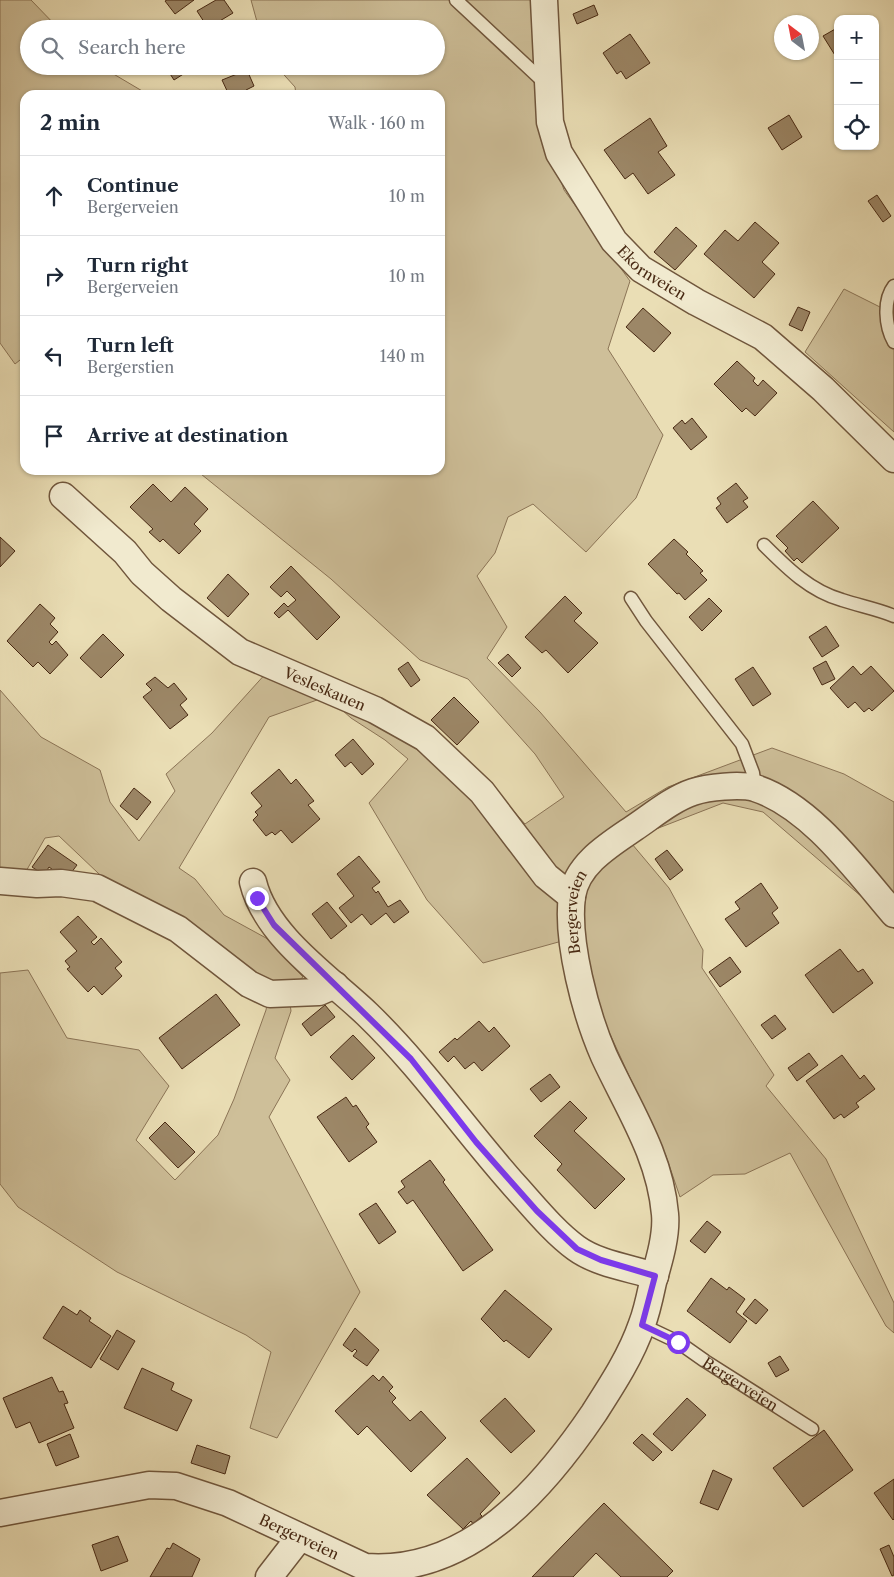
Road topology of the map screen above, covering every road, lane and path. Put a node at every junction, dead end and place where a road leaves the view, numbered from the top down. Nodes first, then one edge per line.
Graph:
1 (456, 0) edge
2 (544, 0) edge
3 (548, 86) junction
4 (894, 286) edge
5 (894, 342) edge
6 (894, 459) edge
7 (63, 496) dead end
8 (764, 545) dead end
9 (631, 598) dead end
10 (894, 616) edge
11 (755, 788) junction
12 (0, 881) edge
13 (253, 882) dead end
14 (572, 897) junction
15 (894, 914) edge
16 (335, 985) junction
17 (655, 1276) junction
18 (642, 1325) junction
19 (812, 1429) dead end
20 (1, 1510) edge
21 (300, 1537) junction
22 (367, 1572) edge
23 (269, 1577) edge

1 - 3 lane
2 - 3 street, Ekornveien
3 - 6 street, Ekornveien
4 - 5 lane
7 - 14 street, Vesleskauen
8 - 10 lane
9 - 11 lane
11 - 14 street, Bergerveien
11 - 15 street, Bergerveien
12 - 16 street
13 - 16 street
14 - 17 street, Bergerveien
16 - 17 street
17 - 18 street, Bergerveien
18 - 19 lane, Bergerveien
18 - 22 street, Bergerveien
20 - 21 street, Bergerveien
21 - 22 street, Bergerveien
21 - 23 street

